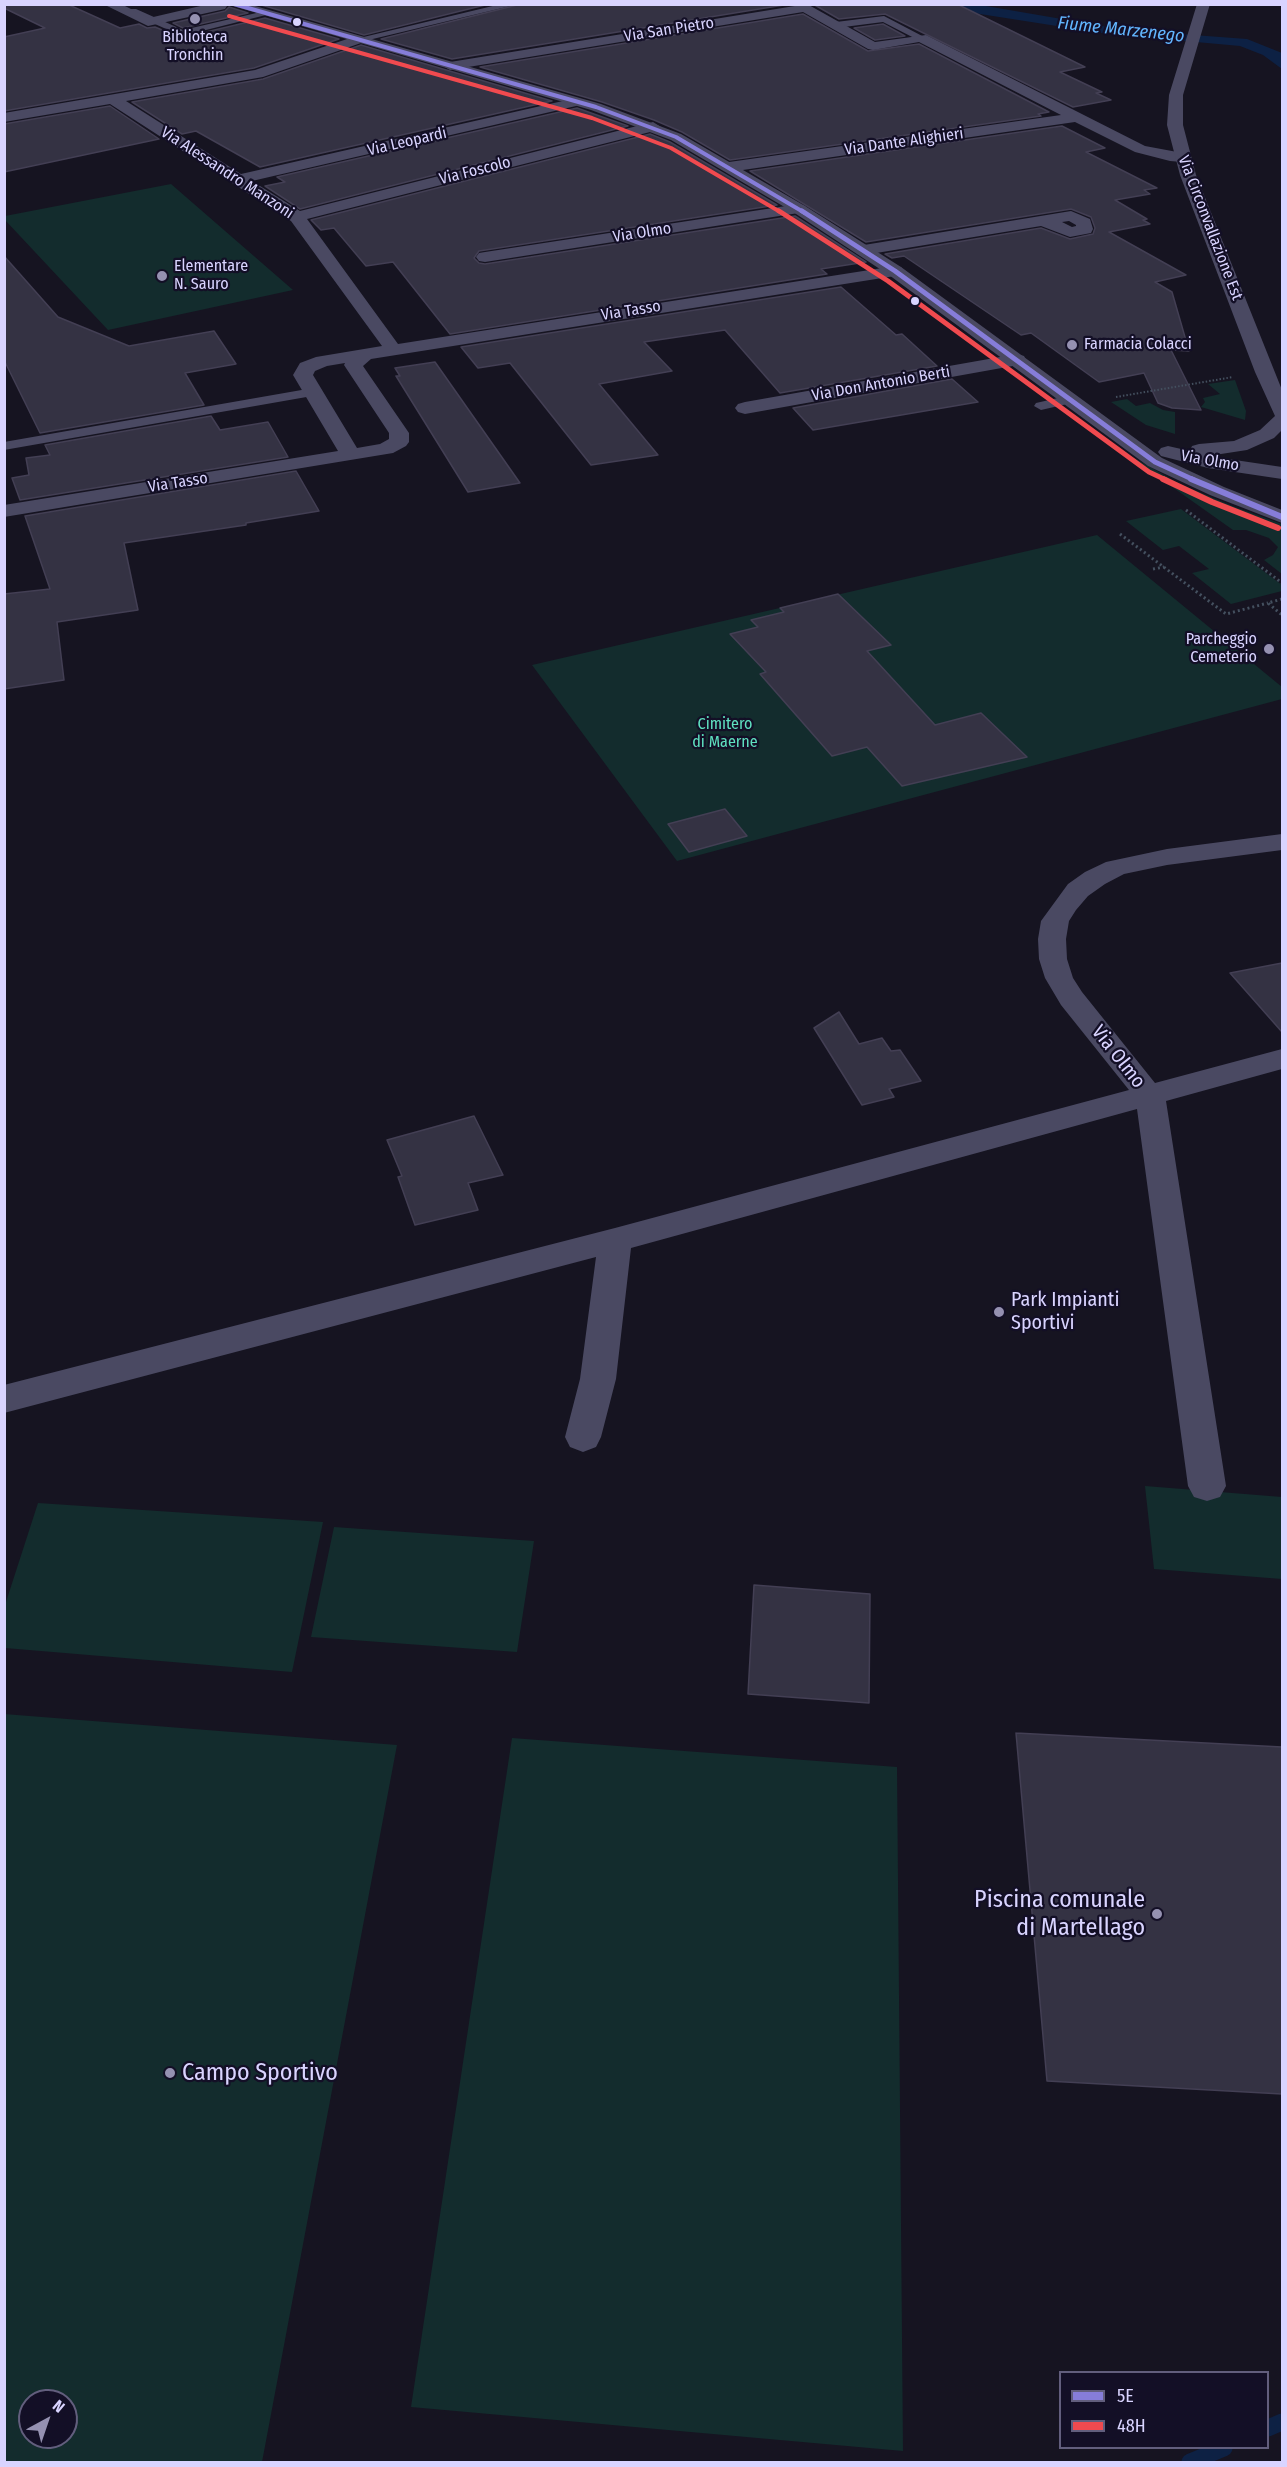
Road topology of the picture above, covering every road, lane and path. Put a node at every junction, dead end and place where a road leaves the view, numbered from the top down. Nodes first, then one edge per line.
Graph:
1 (109, 4) edge
2 (118, 4) edge
3 (217, 4) edge
4 (232, 4) edge
5 (515, 4) edge
6 (1204, 4) edge
7 (265, 14) junction
8 (836, 25) junction
9 (921, 38) junction
10 (356, 40) junction
11 (450, 66) junction
12 (112, 99) junction
13 (576, 102) junction
14 (1078, 117) junction
15 (4, 118) edge
16 (653, 127) junction
17 (1140, 149) junction
18 (1182, 157) junction
19 (729, 167) junction
20 (1188, 175) junction
21 (238, 180) junction
22 (799, 209) junction
23 (297, 217) junction
24 (1044, 220) dead end
25 (864, 250) junction
26 (485, 257) dead end
27 (895, 271) junction
28 (393, 349) junction
29 (367, 353) junction
30 (1017, 360) junction
31 (1240, 376) dead end
32 (313, 392) junction
33 (1107, 398) dead end
34 (1071, 399) junction
35 (1041, 406) dead end
36 (745, 408) dead end
37 (1282, 412) edge
38 (1282, 420) edge
39 (1108, 426) junction
40 (1140, 441) junction
41 (4, 446) edge
42 (351, 455) junction
43 (1174, 472) junction
44 (1282, 473) edge
45 (1282, 488) edge
46 (4, 511) edge
47 (1282, 517) edge
48 (1120, 534) dead end
49 (1164, 567) junction
50 (1153, 569) dead end
51 (1282, 599) edge
52 (1268, 603) junction
53 (1282, 615) edge
54 (1282, 842) edge
55 (1282, 1059) edge
56 (1147, 1094) junction
57 (615, 1240) junction
58 (4, 1399) edge
59 (583, 1437) dead end
60 (1207, 1486) dead end

1 - 3 street
2 - 7 lane
4 - 7 street, Via Olmo
5 - 10 lane
6 - 18 street, Via Circonvallazione Est
7 - 10 street, Via Olmo
8 - 9 lane
8 - 9 street, Via San Pietro
8 - 11 street, Via San Pietro
9 - 14 street
10 - 11 street, Via Olmo
10 - 12 street
11 - 13 street, Via Olmo
12 - 15 street
12 - 21 street, Via Alessandro Manzoni
13 - 16 street, Via Olmo
13 - 21 street, Via Leopardi
14 - 17 street
14 - 19 street, Via Dante Alighieri
16 - 19 street, Via Olmo
16 - 23 street, Via Foscolo
17 - 18 street
17 - 20 street
18 - 20 street, Via Circonvallazione Est
19 - 22 street, Via Olmo
20 - 37 street, Via Circonvallazione Est
21 - 23 street, Via Alessandro Manzoni
22 - 25 street, Via Olmo
22 - 26 street, Via Olmo
23 - 28 street, Via Alessandro Manzoni
24 - 25 street
25 - 27 street, Via Olmo
27 - 28 street, Via Tasso
27 - 30 street, Via Olmo
28 - 29 street, Via Tasso
29 - 32 street, Via Tasso
29 - 42 street, Via Tasso
30 - 34 street, Via Olmo
30 - 36 street, Via Don Antonio Berti
31 - 33 path
32 - 41 lane
32 - 42 street, Via Tasso
34 - 35 lane
34 - 39 street, Via Olmo
38 - 40 street, Via Olmo
39 - 40 street, Via Olmo
39 - 43 street, Via Olmo
40 - 44 street, Via Olmo
42 - 46 street, Via Tasso
43 - 45 street, Via Olmo
43 - 47 street, Via Olmo
48 - 49 path
49 - 50 path
49 - 52 path
51 - 52 path
52 - 53 path
54 - 56 street, Via Olmo
55 - 56 street
56 - 57 street
56 - 60 street, Via Olmo
57 - 58 street
57 - 59 street

